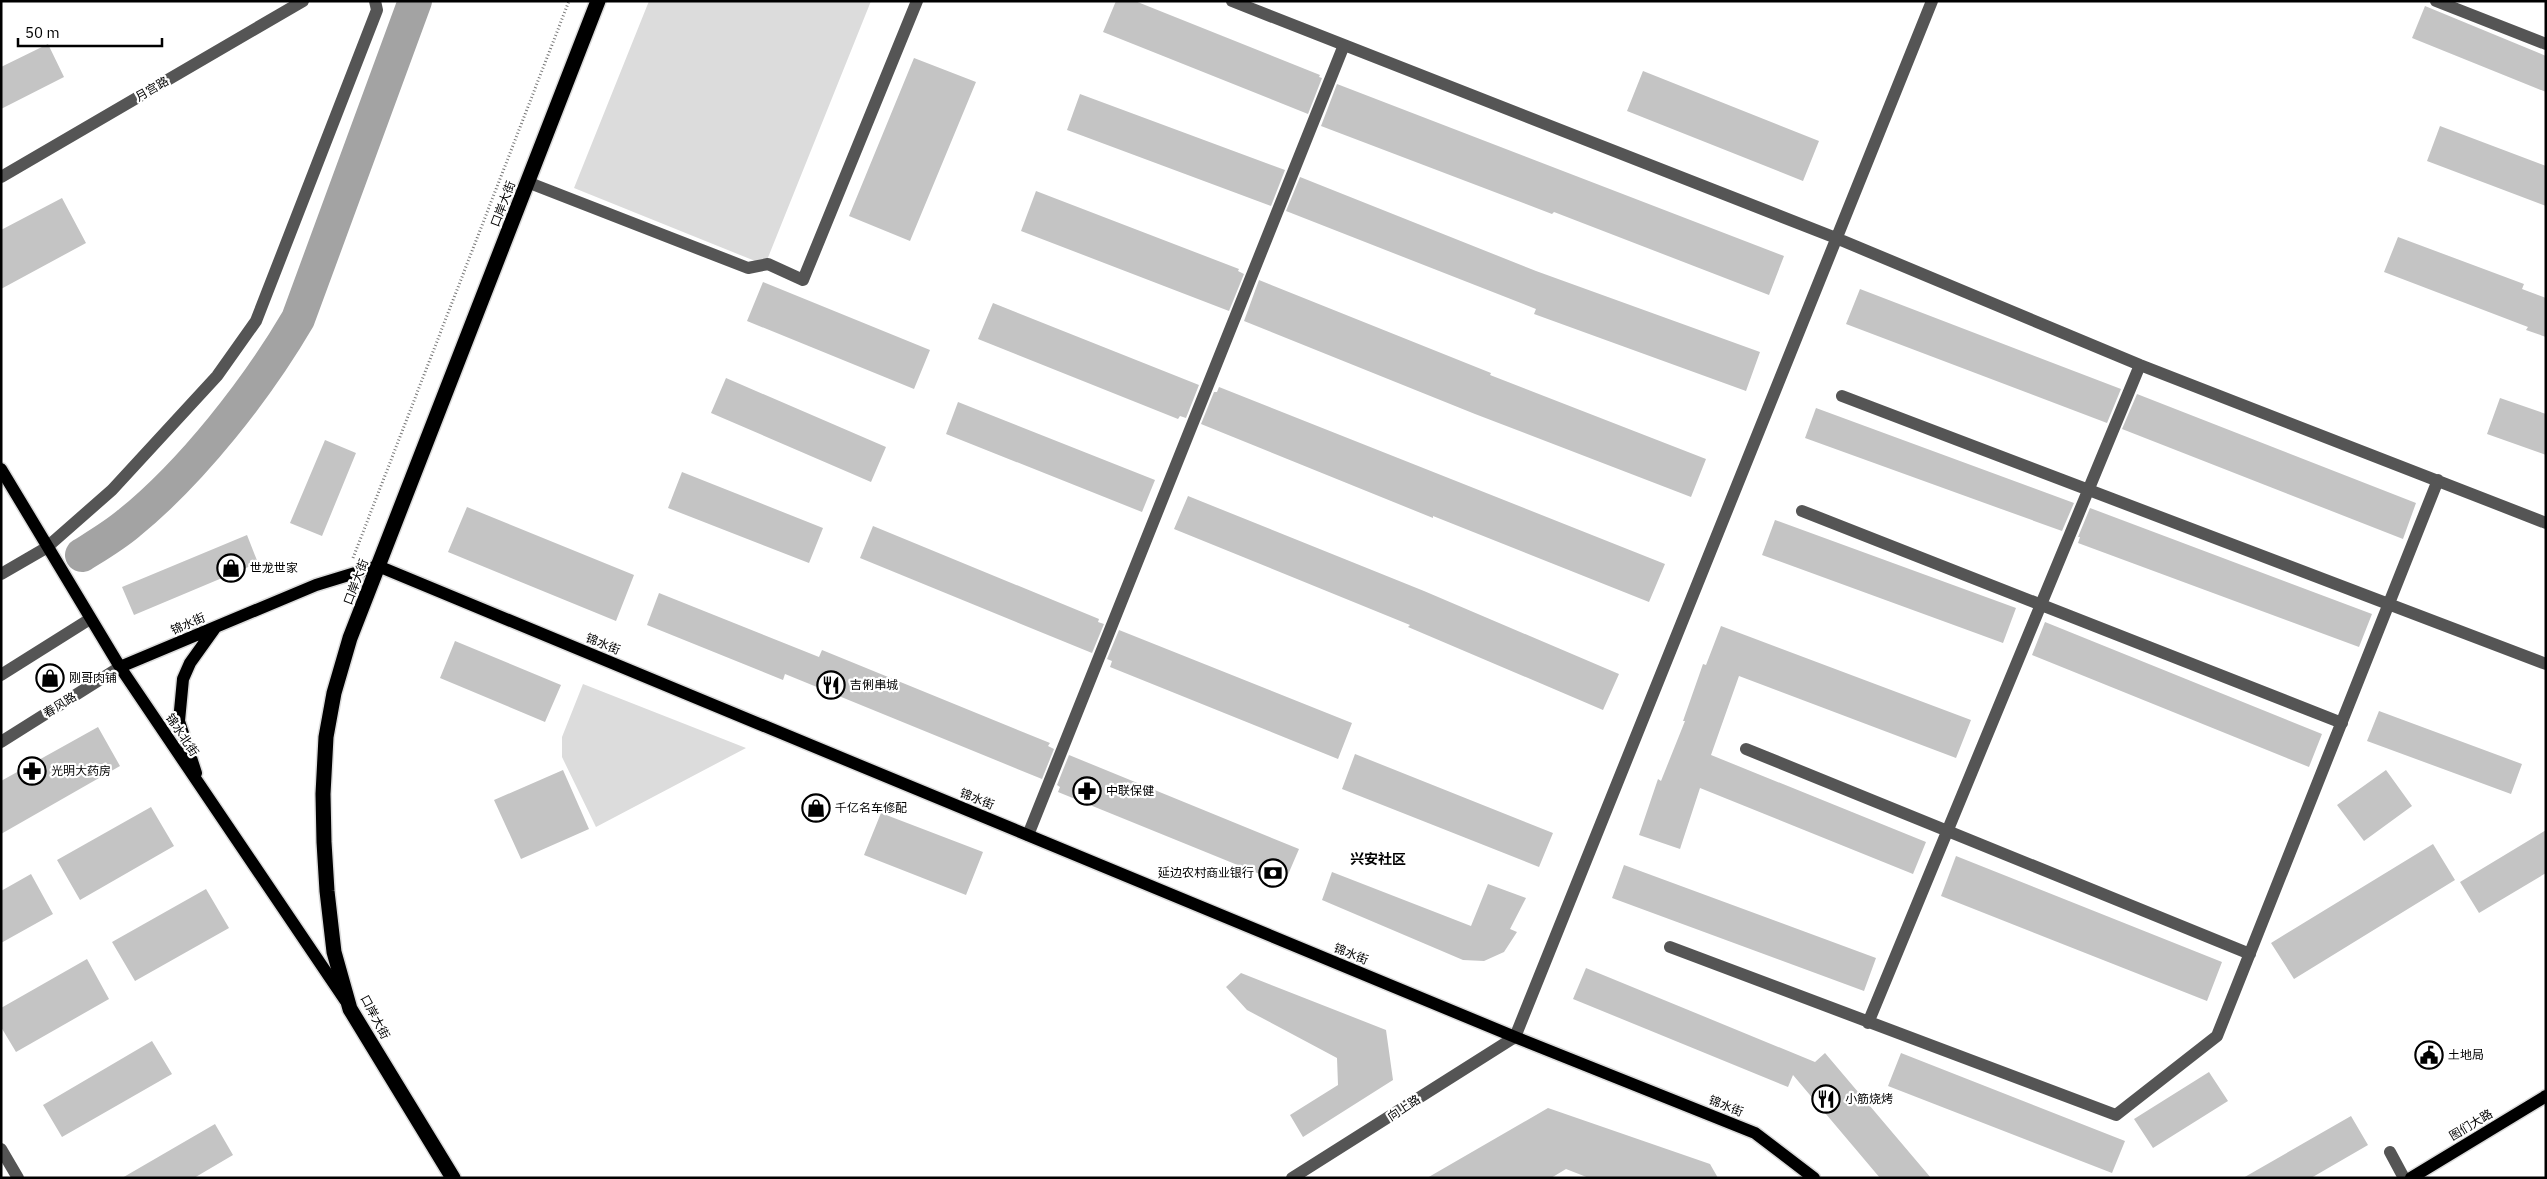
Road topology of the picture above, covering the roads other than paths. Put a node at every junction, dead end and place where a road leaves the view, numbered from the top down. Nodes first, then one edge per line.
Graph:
1 (303, 1) edge
2 (375, 1) edge
3 (598, 1) edge
4 (917, 1) edge
5 (1232, 1) edge
6 (1932, 1) edge
7 (2436, 1) edge
8 (2546, 44) edge
9 (1344, 46) junction
10 (1, 177) edge
11 (527, 182) junction
12 (1836, 238) junction
13 (2140, 365) junction
14 (1842, 396) dead end
15 (1, 469) edge
16 (2438, 480) junction
17 (2088, 490) junction
18 (1802, 511) dead end
19 (2546, 523) edge
20 (46, 548) junction
21 (378, 566) junction
22 (1, 574) edge
23 (2041, 604) junction
24 (2389, 604) junction
25 (90, 619) junction
26 (215, 627) junction
27 (2546, 664) edge
28 (120, 668) junction
29 (1, 676) edge
30 (2342, 722) junction
31 (1, 742) edge
32 (1746, 749) dead end
33 (201, 787) junction
34 (1947, 831) junction
35 (1028, 835) junction
36 (1670, 947) dead end
37 (2250, 954) junction
38 (350, 1008) junction
39 (1868, 1023) junction
40 (1516, 1037) junction
41 (2546, 1096) edge
42 (1, 1149) edge
43 (2390, 1152) dead end
44 (18, 1178) edge
45 (453, 1178) edge
46 (1292, 1178) edge
47 (1814, 1178) edge
48 (2404, 1178) edge
49 (2412, 1178) edge

1 - 10 street, 月宫路
2 - 20 street
3 - 11 highway, 口岸大街
4 - 11 street
5 - 9 street
6 - 12 street
7 - 8 street
9 - 12 street
9 - 35 street
11 - 21 highway, 口岸大街
12 - 13 street
12 - 40 street
13 - 16 street
13 - 17 street
14 - 17 street
15 - 20 main road, 锦水北街
16 - 19 street
16 - 24 street
17 - 23 street
17 - 24 street
18 - 23 street
20 - 22 street
20 - 25 main road, 锦水北街
21 - 26 main road, 锦水街
21 - 35 main road, 锦水街
21 - 38 highway, 口岸大街
23 - 30 street
23 - 34 street
24 - 27 street
24 - 30 street
25 - 28 main road, 锦水北街
25 - 29 street
26 - 28 main road, 锦水街
26 - 33 main road
28 - 31 street, 春风路
28 - 33 main road, 锦水北街
30 - 37 street
32 - 34 street
33 - 38 main road, 锦水北街
34 - 37 street
34 - 39 street
35 - 40 main road, 锦水街
36 - 39 street
37 - 39 street
38 - 45 highway, 口岸大街
40 - 46 street, 向上路
40 - 47 main road, 锦水街
41 - 49 main road, 图们大路
42 - 44 street
43 - 48 street

